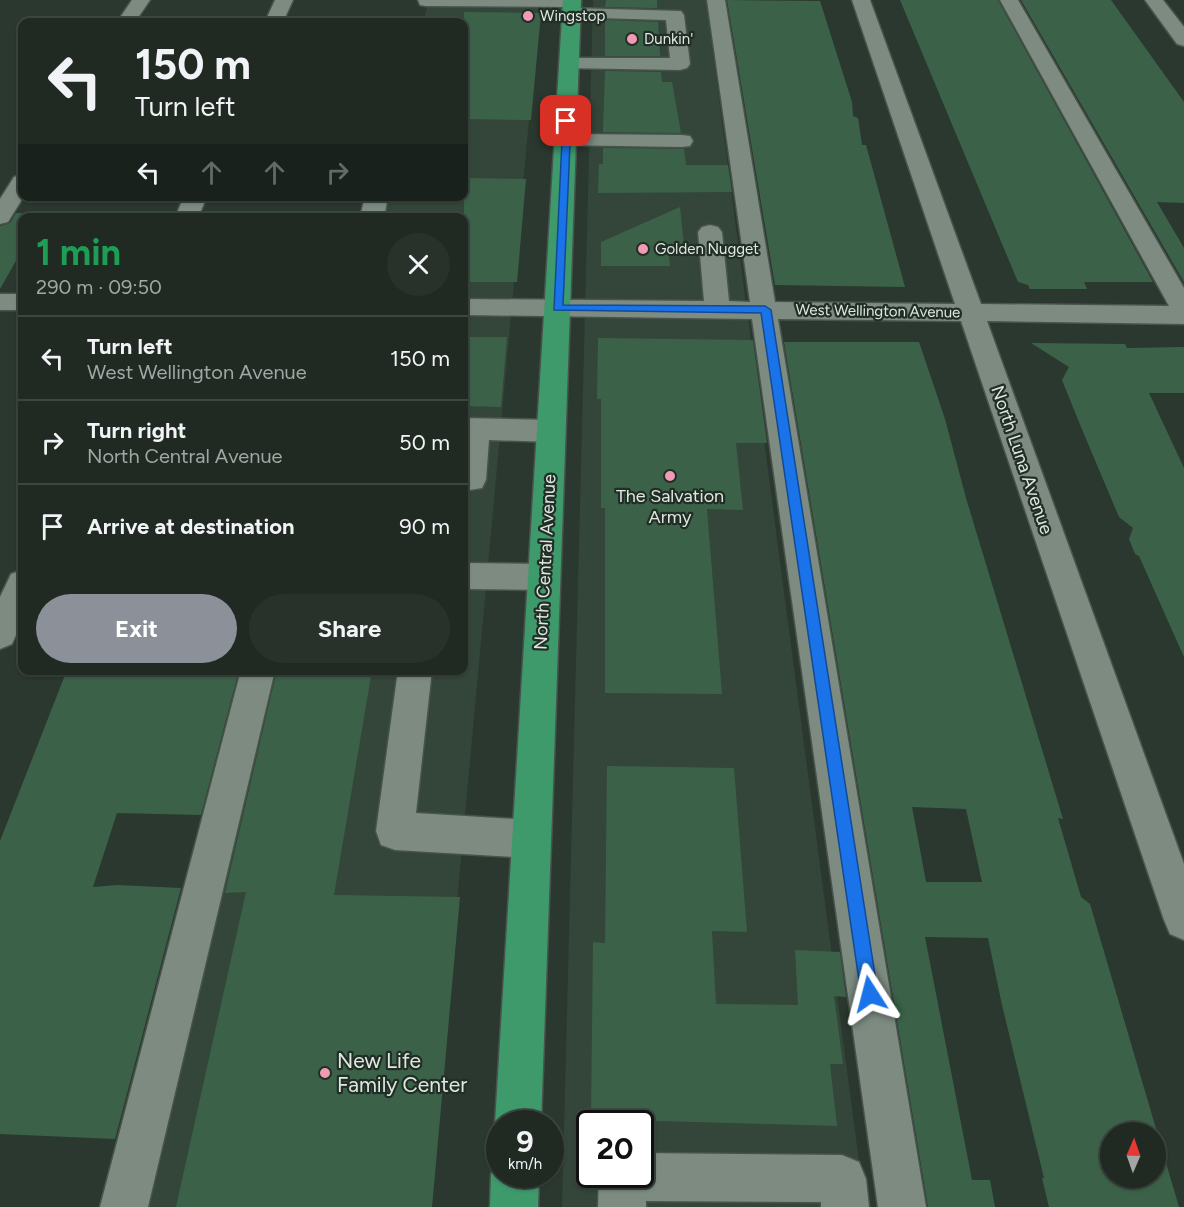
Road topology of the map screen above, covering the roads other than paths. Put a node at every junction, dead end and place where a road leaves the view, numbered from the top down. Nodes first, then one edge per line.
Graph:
1 (141, 0) edge
2 (284, 0) edge
3 (716, 0) edge
4 (861, 0) edge
5 (1009, 0) edge
6 (1154, 0) edge
7 (426, 1) edge
8 (572, 5) edge
9 (129, 18) edge
10 (276, 18) edge
11 (422, 18) edge
12 (1184, 40) edge
13 (569, 64) junction
14 (565, 140) junction
15 (682, 141) dead end
16 (18, 188) edge
17 (0, 217) edge
18 (710, 232) dead end
19 (0, 302) edge
20 (18, 302) edge
21 (468, 307) edge
22 (557, 308) junction
23 (717, 309) junction
24 (765, 310) junction
25 (1184, 310) edge
26 (970, 313) junction
27 (1184, 315) edge
28 (469, 429) edge
29 (551, 431) junction
30 (468, 480) edge
31 (468, 576) edge
32 (544, 577) junction
33 (18, 593) edge
34 (0, 634) edge
35 (257, 675) edge
36 (414, 675) edge
37 (531, 839) junction
38 (1184, 920) edge
39 (519, 1110) edge
40 (515, 1188) edge
41 (124, 1207) edge
42 (514, 1207) edge
43 (622, 1207) edge
44 (845, 1207) edge
45 (902, 1207) edge

1 - 9 street
2 - 10 street
3 - 24 street
4 - 26 street, North Luna Avenue
5 - 25 street
6 - 12 street
7 - 8 street
7 - 11 street
8 - 13 main road, North Central Avenue
8 - 13 street
13 - 14 main road, North Central Avenue
14 - 15 street
14 - 22 main road, North Central Avenue
16 - 17 street
18 - 23 street
19 - 20 street
21 - 22 street, West Wellington Avenue
22 - 23 street, West Wellington Avenue
22 - 29 main road, North Central Avenue
23 - 24 street, West Wellington Avenue
24 - 26 street, West Wellington Avenue
24 - 45 street
26 - 27 street, West Wellington Avenue
26 - 38 street, North Luna Avenue
28 - 29 street
28 - 30 street
29 - 32 main road, North Central Avenue
31 - 32 street
32 - 37 main road, North Central Avenue
33 - 34 street
35 - 41 street
36 - 37 street
37 - 39 main road, North Central Avenue
40 - 42 main road
43 - 44 street

